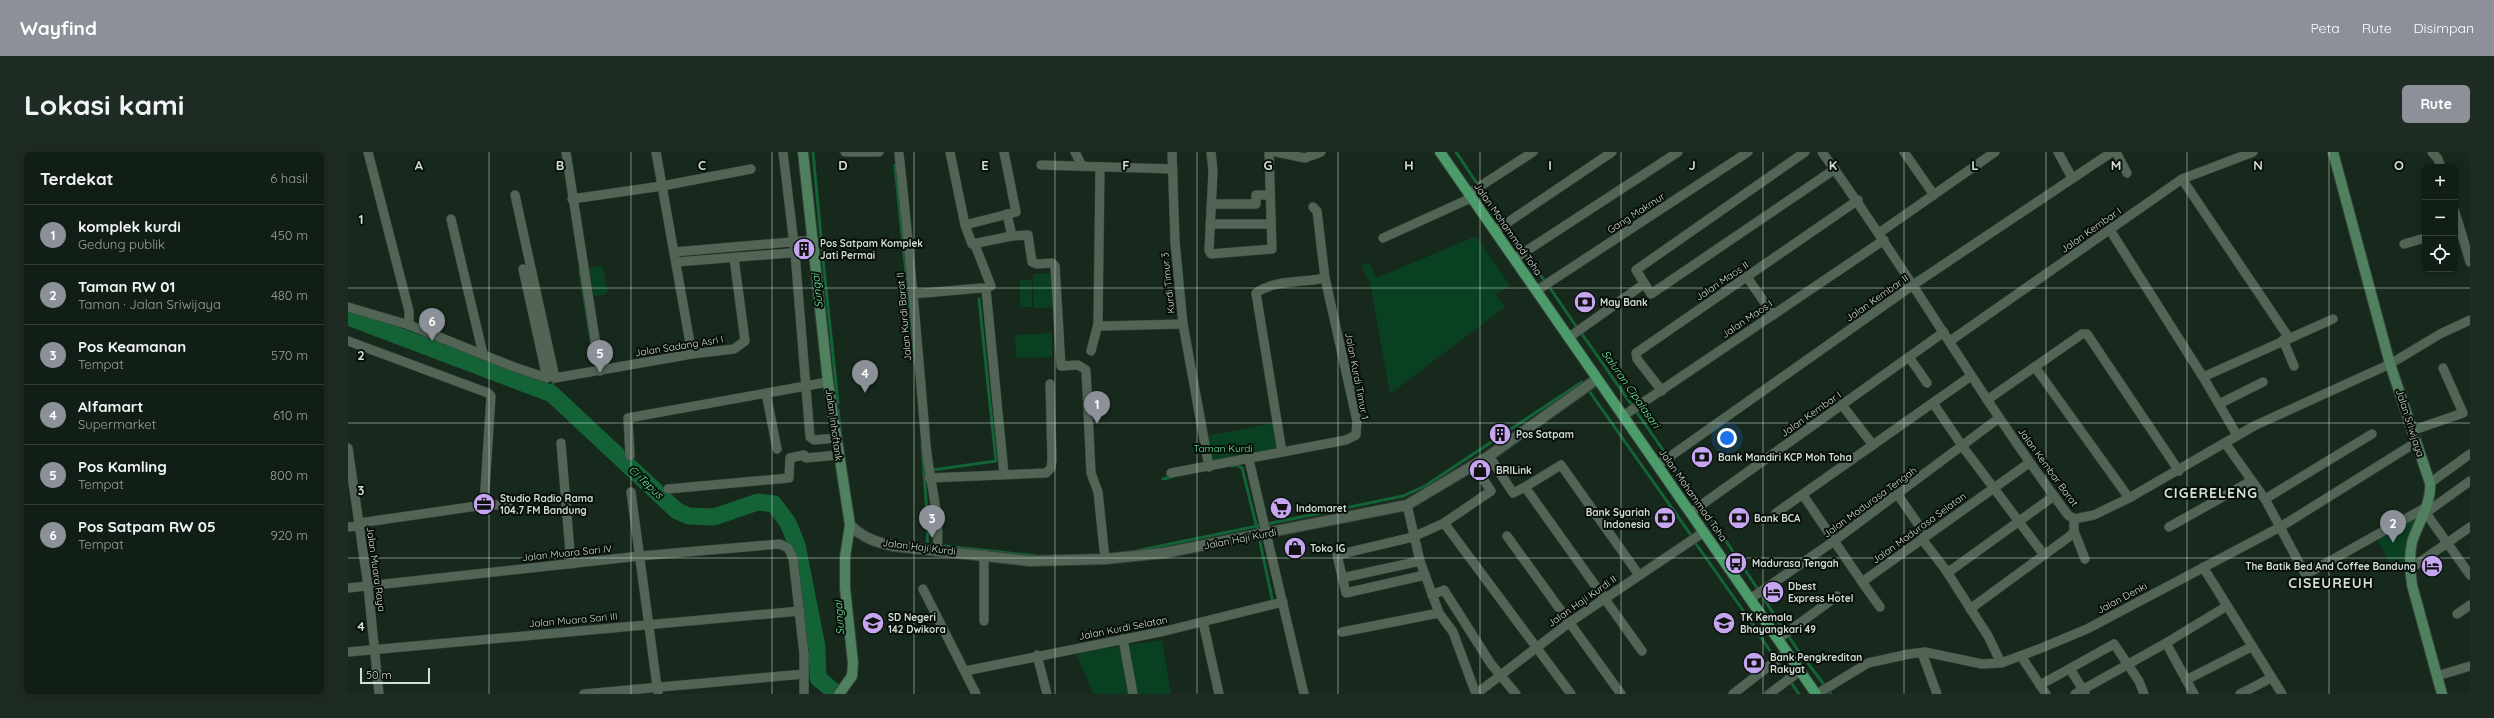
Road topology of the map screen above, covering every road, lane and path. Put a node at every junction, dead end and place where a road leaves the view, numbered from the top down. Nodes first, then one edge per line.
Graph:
1 (368, 152) edge
2 (566, 152) edge
3 (656, 152) edge
4 (783, 152) edge
5 (804, 152) edge
6 (845, 152) edge
7 (879, 152) edge
8 (950, 152) edge
9 (1004, 152) edge
10 (1075, 152) edge
11 (1172, 152) edge
12 (1211, 152) edge
13 (1268, 152) edge
14 (1277, 152) edge
15 (1321, 152) edge
16 (1440, 152) edge
17 (1532, 152) edge
18 (1612, 152) edge
19 (1678, 152) edge
20 (1748, 152) edge
21 (1805, 152) edge
22 (1822, 152) edge
23 (1904, 152) edge
24 (1995, 152) edge
25 (2058, 152) edge
26 (2112, 152) edge
27 (2116, 152) edge
28 (2253, 152) edge
29 (2333, 152) edge
30 (2432, 152) edge
31 (899, 154) dead end
32 (2440, 164) edge
33 (1041, 165) dead end
34 (1082, 166) junction
35 (1100, 167) junction
36 (751, 169) dead end
37 (1173, 169) junction
38 (1835, 169) junction
39 (2127, 173) dead end
40 (2072, 178) junction
41 (2182, 180) junction
42 (662, 186) junction
43 (515, 195) dead end
44 (1269, 195) junction
45 (1470, 196) junction
46 (1934, 196) junction
47 (572, 200) junction
48 (1858, 200) junction
49 (1212, 204) junction
50 (1313, 207) dead end
51 (1007, 214) junction
52 (451, 219) dead end
53 (1210, 224) junction
54 (1270, 224) junction
55 (965, 225) junction
56 (2458, 229) edge
57 (2110, 230) junction
58 (1495, 232) junction
59 (1012, 236) junction
60 (1881, 236) junction
61 (1383, 238) dead end
62 (2422, 239) edge
63 (814, 240) junction
64 (793, 242) junction
65 (2404, 244) dead end
66 (975, 245) junction
67 (815, 251) junction
68 (674, 252) junction
69 (795, 253) junction
70 (734, 258) junction
71 (1514, 259) junction
72 (676, 262) junction
73 (2470, 262) edge
74 (523, 269) dead end
75 (1325, 278) junction
76 (1747, 278) junction
77 (1644, 284) junction
78 (1913, 285) junction
79 (991, 286) dead end
80 (1536, 291) junction
81 (913, 294) junction
82 (348, 307) edge
83 (1773, 314) junction
84 (2333, 319) dead end
85 (2470, 320) edge
86 (1098, 324) junction
87 (1183, 324) junction
88 (409, 325) junction
89 (1944, 332) junction
90 (1568, 338) junction
91 (2286, 339) junction
92 (1950, 341) junction
93 (348, 342) edge
94 (1091, 351) dead end
95 (483, 354) junction
96 (692, 354) junction
97 (1909, 357) junction
98 (2390, 364) junction
99 (2294, 366) dead end
100 (2035, 367) junction
101 (2443, 368) dead end
102 (600, 371) junction
103 (553, 376) junction
104 (1971, 376) junction
105 (2203, 377) junction
106 (1597, 379) junction
107 (828, 382) junction
108 (2263, 382) dead end
109 (1927, 383) dead end
110 (1050, 384) dead end
111 (807, 386) junction
112 (1662, 391) junction
113 (766, 393) junction
114 (1987, 400) junction
115 (1934, 403) junction
116 (1842, 404) junction
117 (2219, 404) junction
118 (2466, 411) edge
119 (1623, 416) junction
120 (1999, 418) junction
121 (2411, 431) junction
122 (2372, 434) dead end
123 (2237, 435) junction
124 (836, 438) junction
125 (561, 443) dead end
126 (2225, 443) junction
127 (2415, 443) junction
128 (1874, 444) junction
129 (1963, 447) junction
130 (348, 448) edge
131 (777, 449) dead end
132 (1282, 452) junction
133 (2470, 454) edge
134 (838, 455) junction
135 (630, 456) dead end
136 (1489, 456) junction
137 (1249, 460) junction
138 (2029, 463) junction
139 (1474, 465) junction
140 (1658, 465) junction
141 (1209, 466) junction
142 (2179, 470) junction
143 (1171, 473) dead end
144 (1004, 474) junction
145 (929, 478) junction
146 (2251, 481) junction
147 (2470, 481) edge
148 (2430, 483) junction
149 (1526, 487) junction
150 (1994, 488) junction
151 (668, 489) dead end
152 (631, 492) dead end
153 (1803, 495) junction
154 (1898, 495) junction
155 (2054, 496) junction
156 (2129, 498) junction
157 (2266, 499) junction
158 (484, 505) junction
159 (510, 505) dead end
160 (1407, 505) junction
161 (2425, 511) junction
162 (1690, 513) junction
163 (1776, 513) dead end
164 (2074, 520) junction
165 (2019, 521) junction
166 (1444, 523) junction
167 (359, 524) junction
168 (850, 524) junction
169 (2282, 526) junction
170 (348, 527) edge
171 (2169, 527) dead end
172 (2470, 527) edge
173 (1266, 528) junction
174 (2074, 531) junction
175 (1704, 532) junction
176 (1507, 536) dead end
177 (1413, 537) junction
178 (1924, 538) junction
179 (1834, 542) junction
180 (2448, 543) junction
181 (937, 550) junction
182 (984, 554) junction
183 (2044, 555) junction
184 (640, 556) junction
185 (1105, 557) junction
186 (2084, 559) dead end
187 (1420, 561) junction
188 (571, 564) junction
189 (2203, 567) junction
190 (2410, 569) junction
191 (1947, 570) junction
192 (2469, 571) edge
193 (1425, 574) junction
194 (1639, 575) junction
195 (1342, 578) junction
196 (1862, 582) junction
197 (368, 586) junction
198 (348, 588) edge
199 (923, 589) dead end
200 (1432, 595) junction
201 (1837, 596) dead end
202 (1604, 599) junction
203 (1750, 599) junction
204 (1283, 602) junction
205 (2470, 605) edge
206 (2227, 606) junction
207 (1880, 607) dead end
208 (1970, 609) junction
209 (800, 611) junction
210 (1439, 613) junction
211 (2457, 614) dead end
212 (984, 621) dead end
213 (1203, 622) junction
214 (1570, 622) junction
215 (648, 625) junction
216 (1342, 632) dead end
217 (1123, 639) junction
218 (1778, 639) junction
219 (2166, 643) junction
220 (2251, 647) junction
221 (1536, 648) junction
222 (375, 649) junction
223 (1642, 651) dead end
224 (348, 652) edge
225 (1787, 652) junction
226 (1922, 653) junction
227 (1036, 655) junction
228 (2021, 656) junction
229 (2002, 663) junction
230 (2129, 665) junction
231 (2470, 666) edge
232 (2070, 668) junction
233 (965, 671) junction
234 (1800, 671) junction
235 (804, 674) junction
236 (1500, 675) junction
237 (2437, 676) junction
238 (2271, 678) junction
239 (2186, 680) junction
240 (2040, 685) junction
241 (1303, 689) edge
242 (658, 691) edge
243 (1822, 691) edge
244 (2081, 692) edge
245 (379, 694) edge
246 (584, 694) edge
247 (804, 694) edge
248 (839, 694) edge
249 (976, 694) edge
250 (1047, 694) edge
251 (1133, 694) edge
252 (1218, 694) edge
253 (1476, 694) edge
254 (1516, 694) edge
255 (1571, 694) edge
256 (1621, 694) edge
257 (1733, 694) edge
258 (1769, 694) edge
259 (1937, 694) edge
260 (2046, 694) edge
261 (2144, 694) edge
262 (2194, 694) edge
263 (2240, 694) edge
264 (2282, 694) edge
265 (2442, 694) edge

1 - 88 street
2 - 47 street
3 - 42 street
4 - 64 street
5 - 63 main road, Jalan Inhoftank
6 - 7 street
8 - 55 street
9 - 51 street
10 - 34 street
11 - 37 street, Kurdi Timur 3
12 - 49 street
13 - 44 street
14 - 15 street
16 - 45 main road, Jalan Mohammad Toha
17 - 45 street
18 - 58 street
19 - 71 street
20 - 80 street, Gang Makmur
21 - 77 street
22 - 38 street, Jalan Kembar Barat
23 - 46 street
24 - 46 street, Jalan Maos I
25 - 40 street
26 - 40 street, Jalan Kembar II
27 - 39 street
28 - 41 street, Jalan Kembar I
29 - 98 main road, Jalan Sriwijaya
30 - 32 street
31 - 81 street, Jalan Kurdi Barat II
33 - 34 street
34 - 35 street
35 - 37 street
35 - 86 street
36 - 42 street
37 - 87 street, Kurdi Timur 3
38 - 48 street, Jalan Kembar Barat
38 - 77 street
40 - 78 street, Jalan Kembar II
41 - 57 street, Jalan Kembar I
41 - 91 street
42 - 47 street
42 - 68 street
43 - 103 street
44 - 49 street
44 - 54 street
45 - 58 main road, Jalan Mohammad Toha
45 - 61 street
46 - 60 street, Jalan Maos I
47 - 102 street
48 - 60 street, Jalan Kembar Barat
48 - 76 street, Jalan Maos II
49 - 53 street
50 - 75 street
51 - 55 street
51 - 59 street
52 - 95 street
53 - 54 street
53 - 54 street
55 - 66 street
56 - 73 street
57 - 92 street, Jalan Kembar I
57 - 105 street
58 - 71 main road, Jalan Mohammad Toha
59 - 66 street
59 - 185 street
60 - 78 street, Jalan Kembar Barat
60 - 83 street, Jalan Maos I
62 - 65 street
63 - 64 street
63 - 67 main road, Jalan Inhoftank
64 - 68 street
64 - 69 street
66 - 79 street
67 - 69 street
67 - 107 main road, Jalan Inhoftank
68 - 72 street
69 - 70 street
69 - 111 street
70 - 72 street
70 - 96 street, Jalan Sadang Asri I
71 - 80 main road, Jalan Mohammad Toha
72 - 96 street
74 - 103 street
75 - 132 street
75 - 132 street, Jalan Kurdi Timur 1
76 - 83 street
76 - 112 street, Jalan Maos II
77 - 90 street
78 - 89 street, Jalan Kembar Barat
78 - 140 street, Jalan Kembar II
80 - 90 main road, Jalan Mohammad Toha
81 - 144 street
81 - 145 street, Jalan Kurdi Barat II
82 - 88 street
83 - 112 street, Jalan Maos I
84 - 91 street
85 - 98 street, Jalan Kembar Barat
86 - 87 street
86 - 94 street
87 - 141 street, Kurdi Timur 3
88 - 95 street
89 - 92 street, Jalan Kembar Barat
89 - 97 street, Jalan Kembar I
90 - 106 main road, Jalan Mohammad Toha
91 - 99 street
91 - 105 street
92 - 104 street, Jalan Kembar Barat
93 - 158 street
95 - 103 street
96 - 102 street, Jalan Sadang Asri I
97 - 109 street
97 - 116 street, Jalan Kembar I
98 - 121 main road, Jalan Sriwijaya
98 - 123 street, Jalan Kembar Barat
100 - 114 street
100 - 142 street
100 - 156 street
101 - 118 street
102 - 103 street, Jalan Sadang Asri I
104 - 114 street, Jalan Kembar Barat
104 - 115 street
105 - 117 street
106 - 119 main road, Jalan Mohammad Toha
106 - 136 street, Jalan Haji Kurdi
107 - 111 street
107 - 124 main road, Jalan Inhoftank
108 - 117 street
110 - 144 street
111 - 113 street
111 - 124 street
112 - 119 street, Jalan Maos I
113 - 131 street
113 - 135 street
114 - 120 street, Jalan Kembar Barat
115 - 128 street
115 - 129 street
116 - 128 street
116 - 162 street, Jalan Kembar I
117 - 123 street
118 - 121 street
119 - 140 main road, Jalan Mohammad Toha
120 - 129 street, Jalan Madurasa Tengah
120 - 138 street, Jalan Kembar Barat
121 - 127 main road, Jalan Sriwijaya
122 - 157 street
123 - 126 street, Jalan Kembar Barat
124 - 134 main road, Jalan Inhoftank
125 - 188 street
126 - 142 street, Jalan Kembar Barat
126 - 146 street
127 - 148 main road, Jalan Sriwijaya
127 - 169 street, Jalan Denki
128 - 153 street
129 - 150 street
129 - 154 street, Jalan Madurasa Tengah
130 - 167 street, Jalan Muara Raya
132 - 137 street, Jalan Kurdi Timur 1
133 - 148 street
134 - 151 street
134 - 168 main road, Jalan Inhoftank
136 - 139 street, Jalan Haji Kurdi
136 - 149 street
137 - 141 street, Jalan Kurdi Timur 1
137 - 173 street
138 - 150 street, Jalan Madurasa Selatan
138 - 155 street, Jalan Kembar Barat
139 - 160 street, Jalan Haji Kurdi
139 - 166 street
140 - 162 main road, Jalan Mohammad Toha
141 - 143 street, Jalan Kurdi Timur 1
142 - 156 street, Jalan Kembar Barat
144 - 145 street
145 - 181 street, Jalan Kurdi Barat II
146 - 157 street
146 - 171 street
147 - 161 street
148 - 161 main road
149 - 194 street
149 - 202 street
150 - 165 street
150 - 178 street, Jalan Madurasa Selatan
152 - 184 street
153 - 163 street
153 - 179 street
154 - 178 street
154 - 179 street, Jalan Madurasa Tengah
155 - 164 street, Jalan Kembar Barat
155 - 165 street
156 - 164 street, Jalan Kembar Barat
157 - 169 street
158 - 159 street
158 - 167 street
160 - 173 street, Jalan Haji Kurdi
160 - 177 street
161 - 169 street
161 - 180 street
161 - 190 main road
162 - 175 main road, Jalan Mohammad Toha
164 - 174 street
165 - 183 street
165 - 191 street
166 - 177 street
166 - 221 street
167 - 170 street
167 - 197 street, Jalan Muara Raya
168 - 181 street, Jalan Haji Kurdi
168 - 248 main road, Jalan Inhoftank
169 - 189 street, Jalan Denki
172 - 180 street
173 - 185 street, Jalan Haji Kurdi
173 - 204 street
174 - 183 street
174 - 186 street
175 - 194 street, Jalan Haji Kurdi II
175 - 203 main road, Jalan Mohammad Toha
176 - 214 street
177 - 187 street
177 - 195 street
178 - 191 street
178 - 196 street, Jalan Madurasa Selatan
179 - 196 street
179 - 203 street, Jalan Madurasa Tengah
180 - 190 street
180 - 192 street
181 - 182 street, Jalan Haji Kurdi
182 - 185 street, Jalan Haji Kurdi
182 - 212 street
183 - 208 street
184 - 188 street, Jalan Muara Sari IV
184 - 209 street, Jalan Muara Sari IV
184 - 215 street
187 - 193 street
187 - 195 street
188 - 197 street, Jalan Muara Sari IV
189 - 206 street
189 - 228 street, Jalan Denki
190 - 237 main road
191 - 208 street
193 - 195 street
193 - 200 street
194 - 202 street, Jalan Haji Kurdi II
196 - 207 street
197 - 198 street, Jalan Muara Sari IV
197 - 222 street, Jalan Muara Raya
199 - 233 street
200 - 210 street
200 - 236 street
201 - 218 street
202 - 214 street, Jalan Haji Kurdi II
202 - 223 street
203 - 218 main road, Jalan Mohammad Toha
204 - 213 street, Jalan Kurdi Selatan
204 - 241 street
205 - 211 street
206 - 219 street
206 - 220 street
208 - 229 street
209 - 215 street, Jalan Muara Sari III
209 - 235 street
210 - 216 street
210 - 253 street
213 - 217 street, Jalan Kurdi Selatan
213 - 252 street
214 - 221 street, Jalan Haji Kurdi II
214 - 256 street
215 - 222 street, Jalan Muara Sari III
215 - 242 street
217 - 227 street, Jalan Kurdi Selatan
217 - 251 street
218 - 225 main road, Jalan Mohammad Toha
219 - 230 street
219 - 239 street
220 - 238 street
220 - 239 street
221 - 236 street, Jalan Haji Kurdi II
221 - 255 street
222 - 224 street, Jalan Muara Sari III
222 - 245 street, Jalan Muara Raya
225 - 234 main road, Jalan Mohammad Toha
225 - 257 street
226 - 229 street, Jalan Denki
226 - 243 street, Jalan Denki
226 - 259 street
227 - 233 street, Jalan Kurdi Selatan
227 - 250 street
228 - 229 street, Jalan Denki
228 - 240 street
230 - 232 street
230 - 244 street
230 - 261 street
231 - 237 street
232 - 240 street
232 - 244 street
233 - 249 street
234 - 243 main road, Jalan Mohammad Toha
234 - 258 street
235 - 242 street
235 - 247 street
236 - 253 street, Jalan Haji Kurdi II
236 - 254 street
237 - 265 main road
238 - 263 street
238 - 264 street
239 - 262 street
240 - 260 street
242 - 246 street

